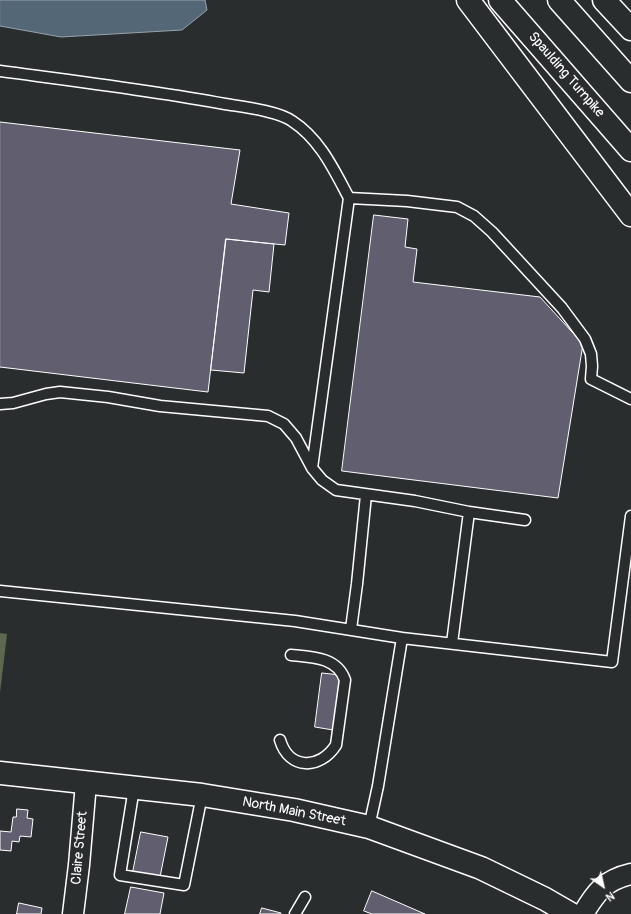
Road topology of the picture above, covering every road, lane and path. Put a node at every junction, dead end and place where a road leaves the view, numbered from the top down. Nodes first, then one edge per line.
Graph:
1 (468, 0) edge
2 (500, 0) edge
3 (559, 0) edge
4 (604, 0) edge
5 (631, 29) edge
6 (0, 71) edge
7 (631, 81) edge
8 (631, 150) edge
9 (349, 198) junction
10 (631, 215) edge
11 (631, 399) edge
12 (0, 404) edge
13 (312, 468) junction
14 (366, 495) junction
15 (469, 512) junction
16 (631, 516) edge
17 (525, 520) dead end
18 (0, 591) edge
19 (351, 629) junction
20 (402, 638) junction
21 (452, 643) junction
22 (291, 655) dead end
23 (280, 740) dead end
24 (0, 773) edge
25 (86, 783) junction
26 (134, 788) junction
27 (202, 795) junction
28 (369, 827) junction
29 (631, 874) edge
30 (305, 898) dead end
31 (73, 914) edge
32 (295, 914) edge
33 (571, 914) edge
34 (583, 914) edge

1 - 10 main road
2 - 8 main road, Spaulding Turnpike
3 - 7 main road
4 - 5 main road
6 - 9 lane
9 - 11 lane
9 - 13 lane
12 - 13 lane
13 - 14 lane
14 - 15 lane
14 - 19 lane
15 - 17 lane
15 - 21 lane
16 - 21 lane
18 - 19 lane
19 - 20 lane
20 - 21 lane
20 - 28 lane
22 - 23 lane
24 - 25 main road, North Main Street
25 - 26 main road, North Main Street
25 - 31 street, Claire Street
26 - 27 main road, North Main Street
26 - 27 lane
27 - 28 main road, North Main Street
28 - 33 main road, North Main Street
29 - 34 street
30 - 32 lane

